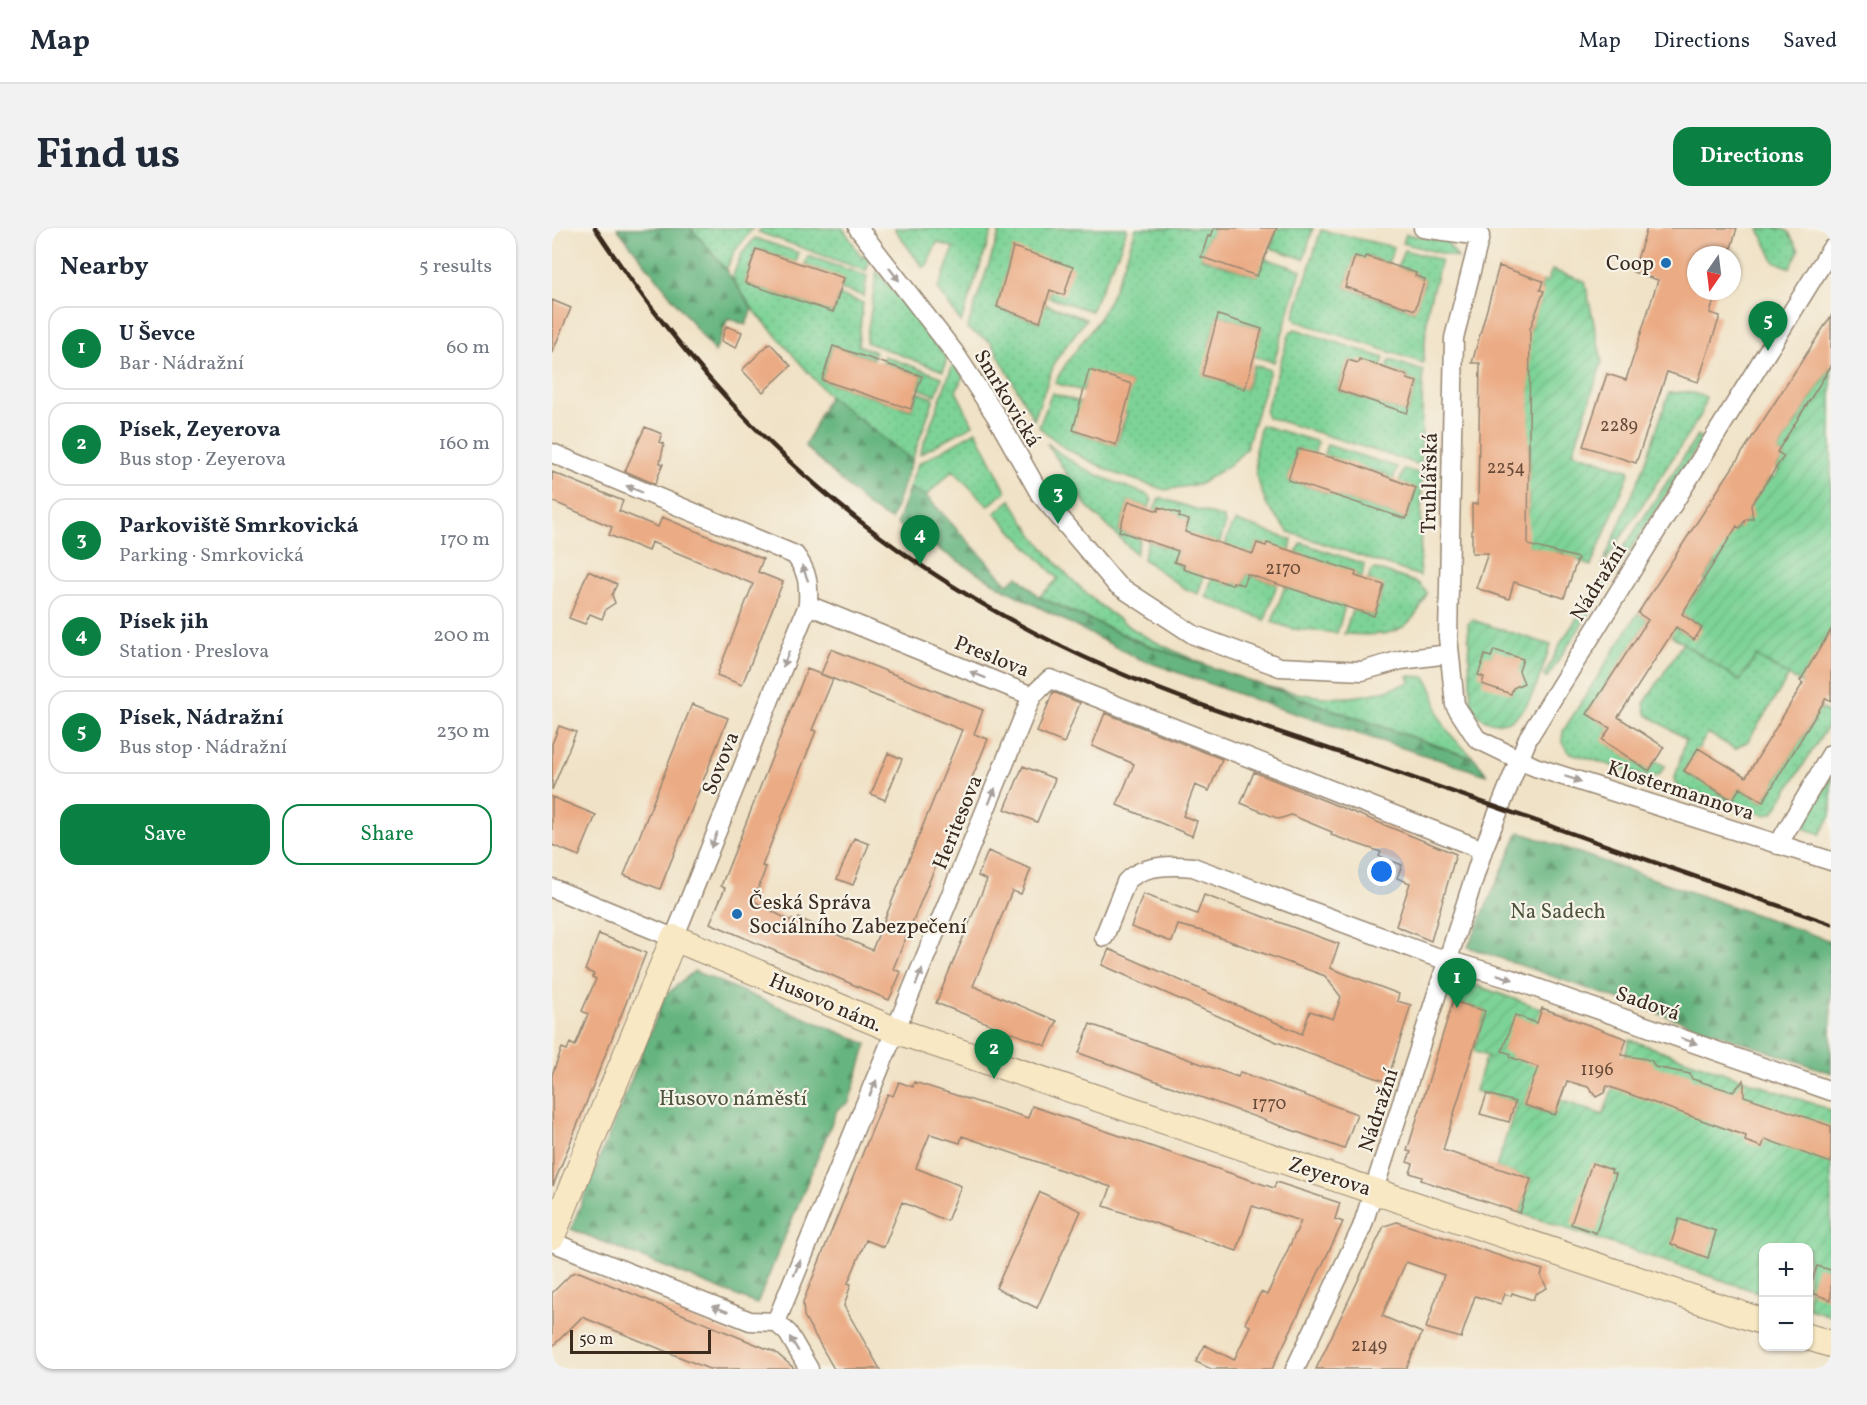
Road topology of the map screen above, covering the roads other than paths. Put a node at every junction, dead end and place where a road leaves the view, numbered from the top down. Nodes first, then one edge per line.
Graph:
1 (858, 228) edge
2 (1423, 228) edge
3 (1831, 249) edge
4 (552, 453) edge
5 (808, 605) junction
6 (1449, 654) junction
7 (1032, 696) junction
8 (1831, 754) edge
9 (1518, 760) junction
10 (1778, 845) junction
11 (1483, 850) junction
12 (1831, 861) edge
13 (552, 888) edge
14 (1104, 937) dead end
15 (674, 938) junction
16 (1449, 960) junction
17 (897, 1031) junction
18 (1831, 1091) edge
19 (1376, 1191) junction
20 (552, 1236) edge
21 (552, 1242) edge
22 (1759, 1320) edge
23 (776, 1322) junction
24 (1813, 1338) edge
25 (1831, 1344) edge
26 (809, 1369) edge
27 (1295, 1369) edge

1 -> 6 street, Smrkovická
2 - 6 street, Truhlářská
3 - 9 street, Nádražní
5 -> 4 street
7 -> 5 street, Preslova
5 -> 15 street, Sovova
6 - 9 street, Truhlářská
7 - 11 street, Preslova
17 -> 7 street, Heritesova
8 - 10 street
9 -> 10 street, Klostermannova
9 - 11 street, Nádražní
10 - 12 street, Klostermannova
11 - 16 street, Nádražní
13 - 15 street
14 - 16 street
15 - 17 street, Husovo nám.
15 - 20 street
16 -> 18 street, Sadová
16 - 19 street, Nádražní
17 - 19 street, Zeyerova
23 -> 17 street, Husovo nám.
19 - 22 street, Zeyerova
19 - 27 street, Nádražní
23 -> 21 street
26 -> 23 street
24 - 25 street

